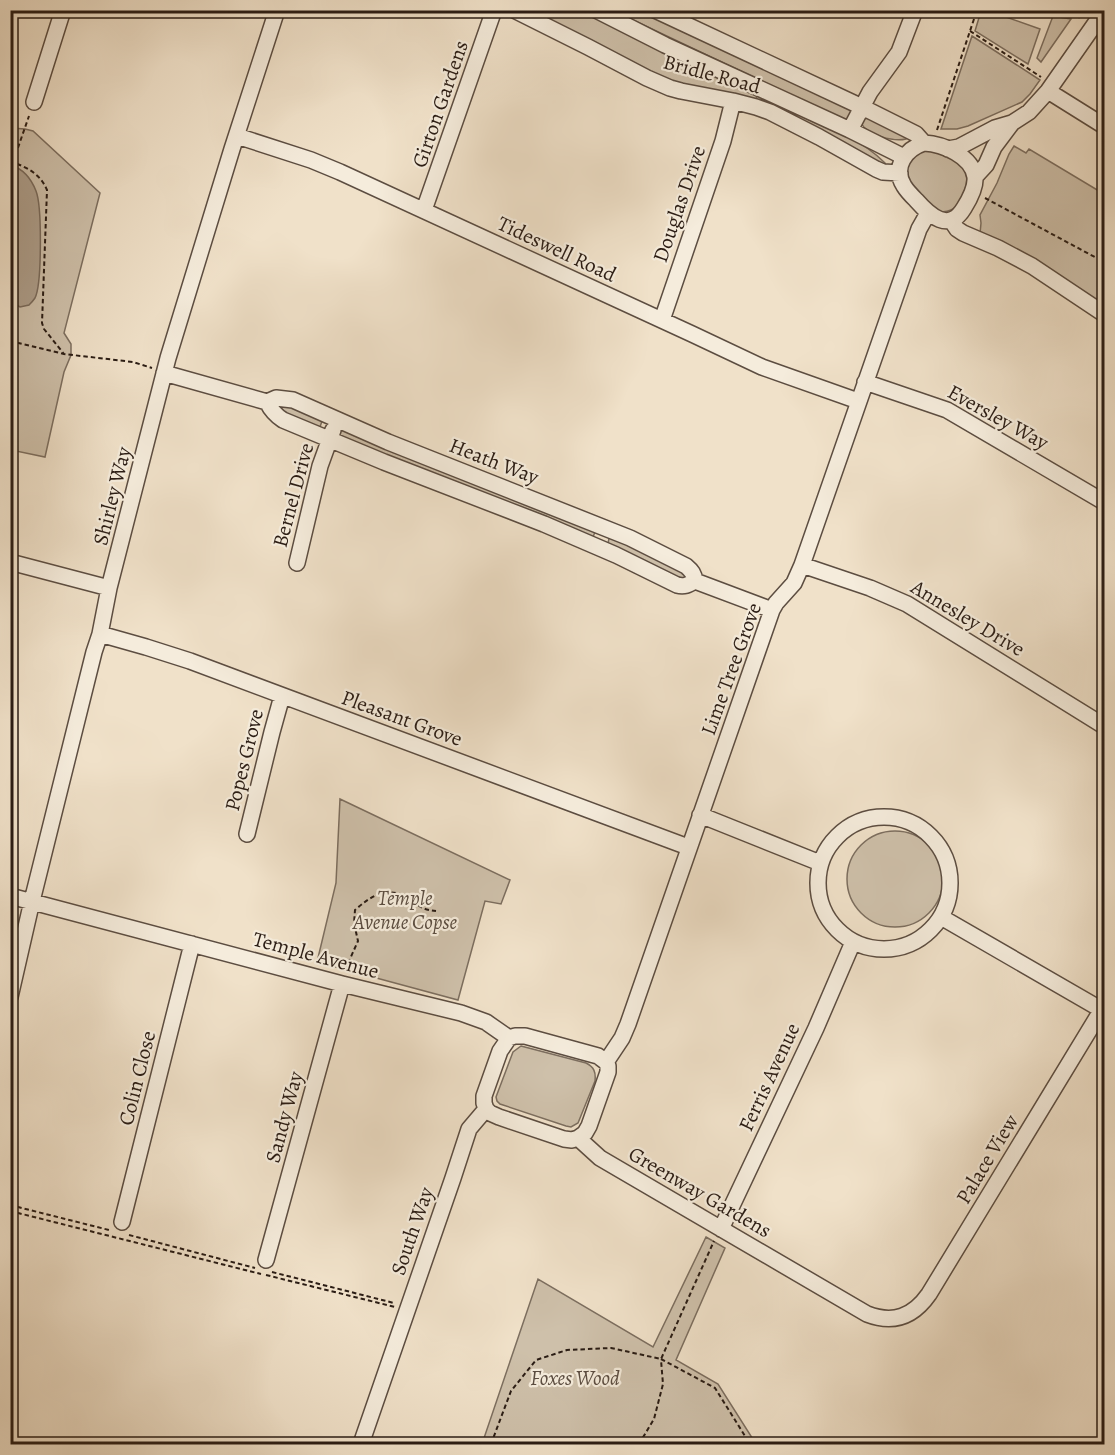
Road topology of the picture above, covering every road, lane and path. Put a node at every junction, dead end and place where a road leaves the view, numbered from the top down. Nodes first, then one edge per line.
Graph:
1 (63, 10) edge
2 (277, 10) edge
3 (494, 10) edge
4 (514, 10) edge
5 (596, 10) edge
6 (655, 10) edge
7 (915, 10) edge
8 (977, 10) edge
9 (1054, 10) edge
10 (1104, 11) edge
11 (1095, 25) junction
12 (970, 31) junction
13 (1050, 88) junction
14 (733, 101) junction
15 (34, 102) joint
16 (862, 107) junction
17 (1012, 123) junction
18 (1104, 126) edge
19 (850, 130) junction
20 (937, 131) dead end
21 (237, 136) junction
22 (924, 143) junction
23 (948, 149) junction
24 (904, 157) junction
25 (12, 161) edge
26 (900, 173) junction
27 (974, 184) junction
28 (424, 210) junction
29 (928, 213) junction
30 (951, 220) junction
31 (1104, 262) edge
32 (1104, 314) edge
33 (662, 320) junction
34 (10, 341) edge
35 (64, 354) junction
36 (164, 373) junction
37 (865, 382) junction
38 (267, 402) junction
39 (858, 402) junction
40 (337, 420) junction
41 (329, 438) junction
42 (1104, 502) edge
43 (605, 528) junction
44 (598, 546) junction
45 (10, 562) edge
46 (297, 562) dead end
47 (802, 565) junction
48 (694, 582) junction
49 (109, 588) junction
50 (772, 610) junction
51 (100, 634) junction
52 (282, 696) junction
53 (1104, 726) edge
54 (700, 815) junction
55 (247, 834) dead end
56 (688, 847) junction
57 (820, 863) junction
58 (10, 896) edge
59 (32, 902) junction
60 (436, 911) dead end
61 (941, 917) junction
62 (854, 942) junction
63 (192, 944) junction
64 (342, 984) junction
65 (10, 997) edge
66 (1103, 1008) edge
67 (509, 1038) junction
68 (606, 1062) junction
69 (486, 1109) junction
70 (578, 1138) junction
71 (10, 1205) edge
72 (10, 1211) edge
73 (115, 1226) joint
74 (721, 1229) junction
75 (130, 1236) dead end
76 (266, 1260) dead end
77 (408, 1308) junction
78 (893, 1318) joint
79 (661, 1359) junction
80 (361, 1444) edge
81 (491, 1444) edge
82 (639, 1444) edge
83 (750, 1444) edge

1 - 15 street
2 - 21 street, Shirley Way
3 - 28 street, Girton Gardens
4 - 14 street, Bridle Road
5 - 19 street, Bridle Road
6 - 16 street, Bridle Road
7 - 16 street
8 - 12 path
9 - 11 path
10 - 11 street
11 - 13 street
12 - 13 path
12 - 20 path
13 - 17 street
13 - 18 street
14 - 26 street, Bridle Road
14 - 33 street, Douglas Drive
15 - 25 path
16 - 19 street
16 - 22 street, Bridle Road
17 - 23 street
17 - 27 street
19 - 24 street, Bridle Road
21 - 28 street, Tideswell Road
21 - 36 street, Shirley Way
22 - 23 street, Bridle Road
22 - 24 street
23 - 27 street, Bridle Road
24 - 26 street
25 - 35 path
26 - 29 street
27 - 30 street
27 - 31 path
28 - 33 street, Tideswell Road
29 - 30 street
29 - 37 street, Lime Tree Grove
30 - 32 street
33 - 39 street, Tideswell Road
34 - 35 path
35 - 36 path
36 - 38 street, Heath Way
36 - 49 street, Shirley Way
37 - 39 street, Lime Tree Grove
37 - 42 street, Eversley Way
38 - 40 street, Heath Way
38 - 41 street, Heath Way
39 - 47 street, Lime Tree Grove
40 - 41 street, Bernel Drive
40 - 43 street, Heath Way
41 - 44 street, Heath Way
41 - 46 street, Bernel Drive
43 - 44 street
43 - 48 street, Heath Way
44 - 48 street, Heath Way
45 - 49 street
47 - 50 street, Lime Tree Grove
47 - 53 street, Annesley Drive
48 - 50 street, Heath Way
49 - 51 street, Shirley Way
50 - 54 street, Lime Tree Grove
51 - 52 street, Pleasant Grove
51 - 59 street, Shirley Way
52 - 55 street, Popes Grove
52 - 56 street, Pleasant Grove
54 - 56 street, Lime Tree Grove
54 - 57 street
56 - 68 street, Lime Tree Grove
57 - 61 street
57 - 62 street
58 - 59 street, Temple Avenue
59 - 63 street, Temple Avenue
59 - 65 street, Shirley Way
60 - 64 path
61 - 62 street
61 - 66 street
62 - 74 street, Ferris Avenue
63 - 64 street, Temple Avenue
63 - 73 street, Colin Close
64 - 67 street, Temple Avenue
64 - 76 street, Sandy Way
66 - 78 street, Palace View
67 - 68 street, Temple Avenue
67 - 69 street
68 - 70 street, Lime Tree Grove
69 - 70 street
69 - 77 street, South Way
70 - 74 street, Greenway Gardens
71 - 73 path
72 - 77 path
74 - 78 street, Greenway Gardens
74 - 79 path
75 - 77 path
77 - 80 street, South Way
79 - 81 path
79 - 82 path
79 - 83 path

